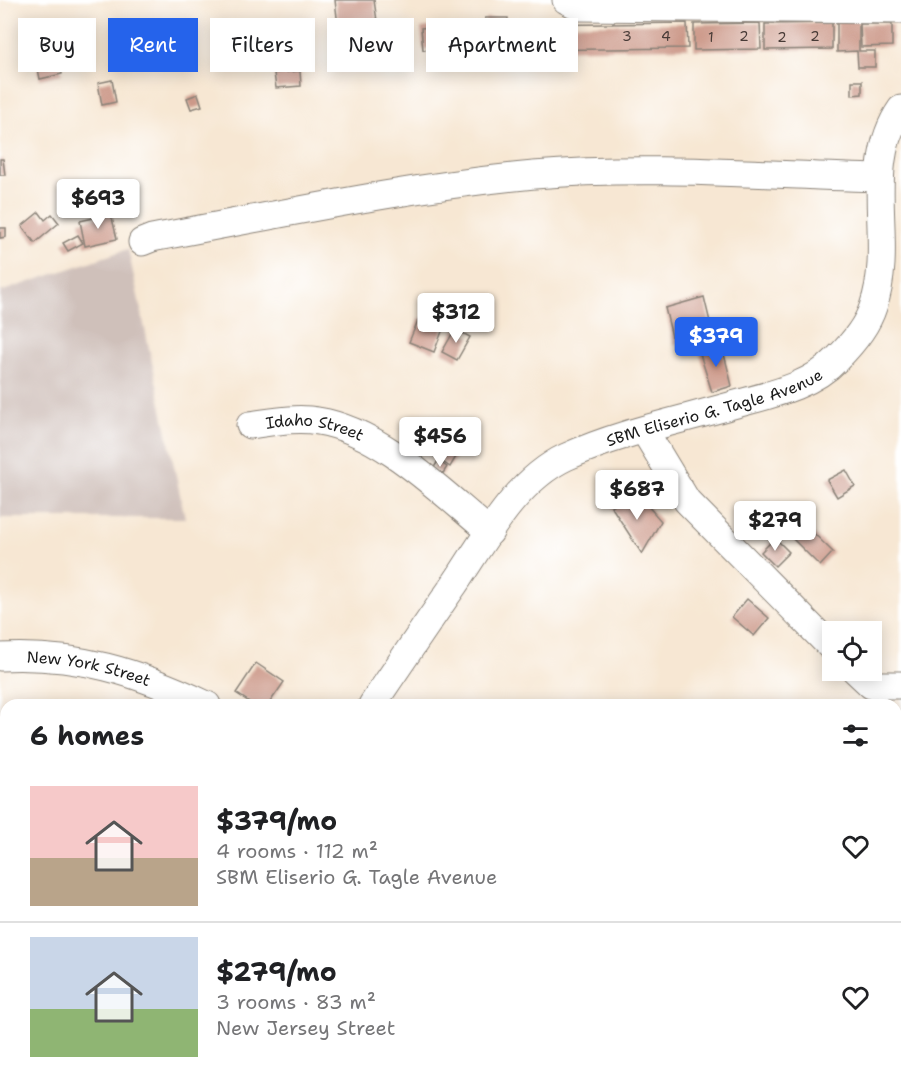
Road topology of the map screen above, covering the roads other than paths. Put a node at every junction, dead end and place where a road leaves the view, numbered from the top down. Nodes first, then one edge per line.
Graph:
1 (566, 0) edge
2 (830, 5) edge
3 (901, 10) edge
4 (901, 109) edge
5 (880, 178) junction
6 (142, 242) dead end
7 (250, 425) dead end
8 (644, 430) junction
9 (490, 531) junction
10 (822, 638) edge
11 (0, 657) edge
12 (867, 681) edge
13 (901, 685) edge
14 (193, 699) edge
15 (376, 699) edge

1 - 2 street
2 - 3 street
4 - 5 street, SBM Eliserio G. Tagle Avenue
5 - 6 street
5 - 8 street, SBM Eliserio G. Tagle Avenue
7 - 9 street, Idaho Street
8 - 9 street, SBM Eliserio G. Tagle Avenue
8 - 10 street
9 - 15 street, SBM Eliserio G. Tagle Avenue
11 - 14 street, New York Street
12 - 13 street

